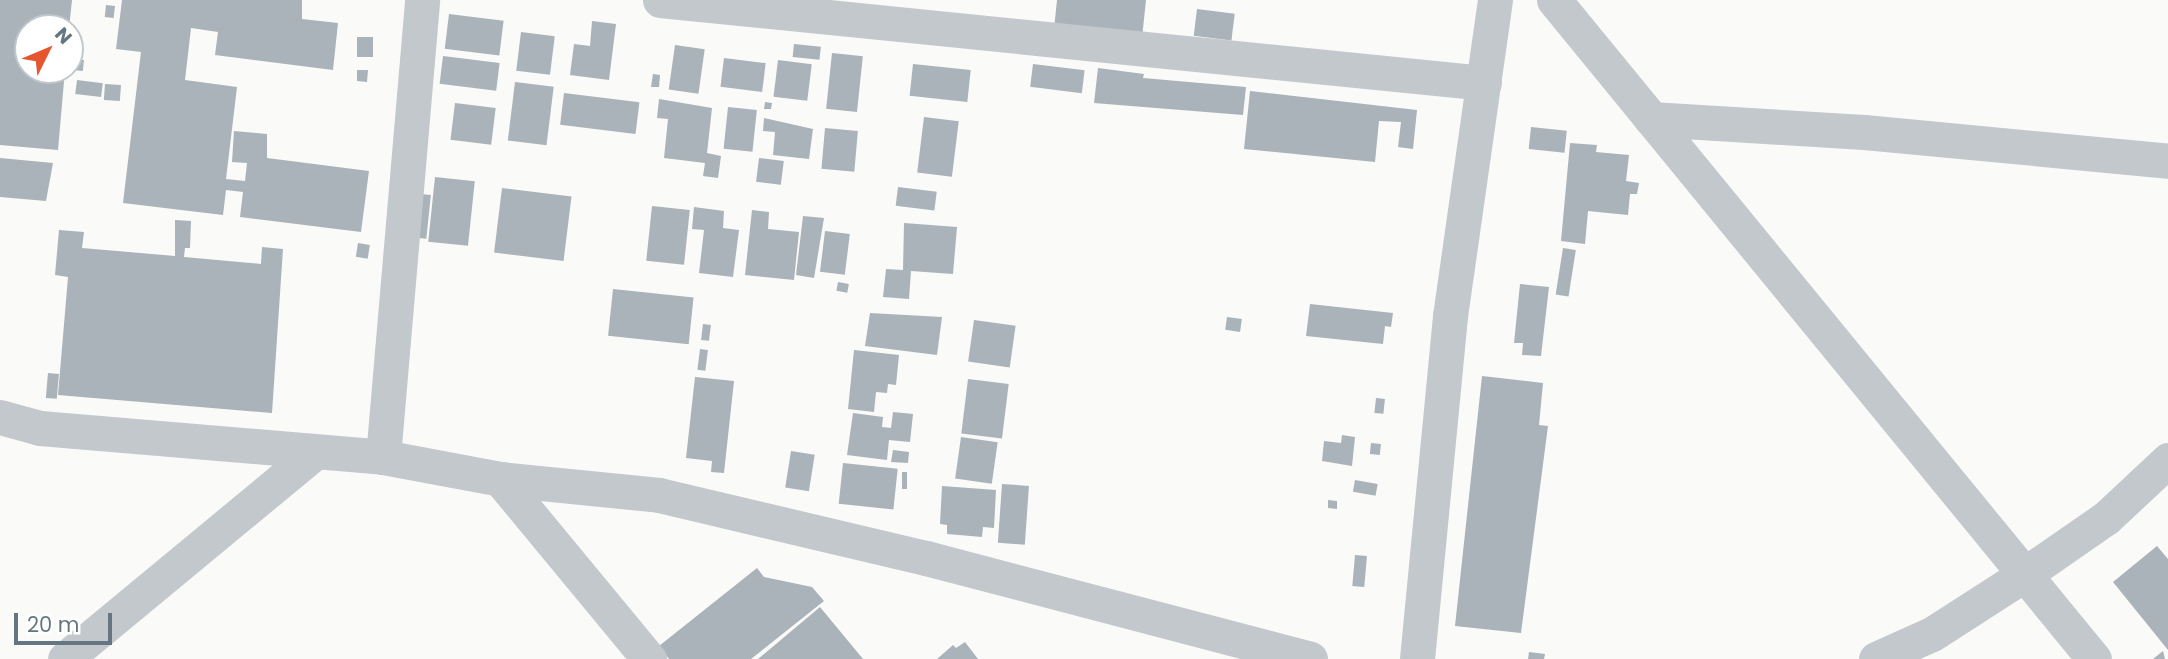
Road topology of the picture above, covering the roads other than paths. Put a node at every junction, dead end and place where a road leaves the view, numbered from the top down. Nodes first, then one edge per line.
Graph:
1 (422, 0) edge
2 (660, 0) edge
3 (667, 0) edge
4 (1496, 0) edge
5 (1553, 0) edge
6 (1484, 83) junction
7 (1651, 119) junction
8 (2168, 161) edge
9 (0, 417) edge
10 (313, 454) junction
11 (383, 457) junction
12 (2168, 460) edge
13 (500, 479) junction
14 (2025, 574) junction
15 (65, 659) edge
16 (649, 659) edge
17 (1310, 659) edge
18 (1417, 659) edge
19 (1876, 659) edge
20 (2094, 659) edge

1 - 11 street
2 - 3 street
3 - 6 street
4 - 6 street
5 - 7 street
6 - 18 street
7 - 8 street
7 - 14 street
9 - 10 street
10 - 11 street
10 - 15 street
11 - 13 street
12 - 14 street
13 - 16 street
13 - 17 street
14 - 19 street
14 - 20 street

